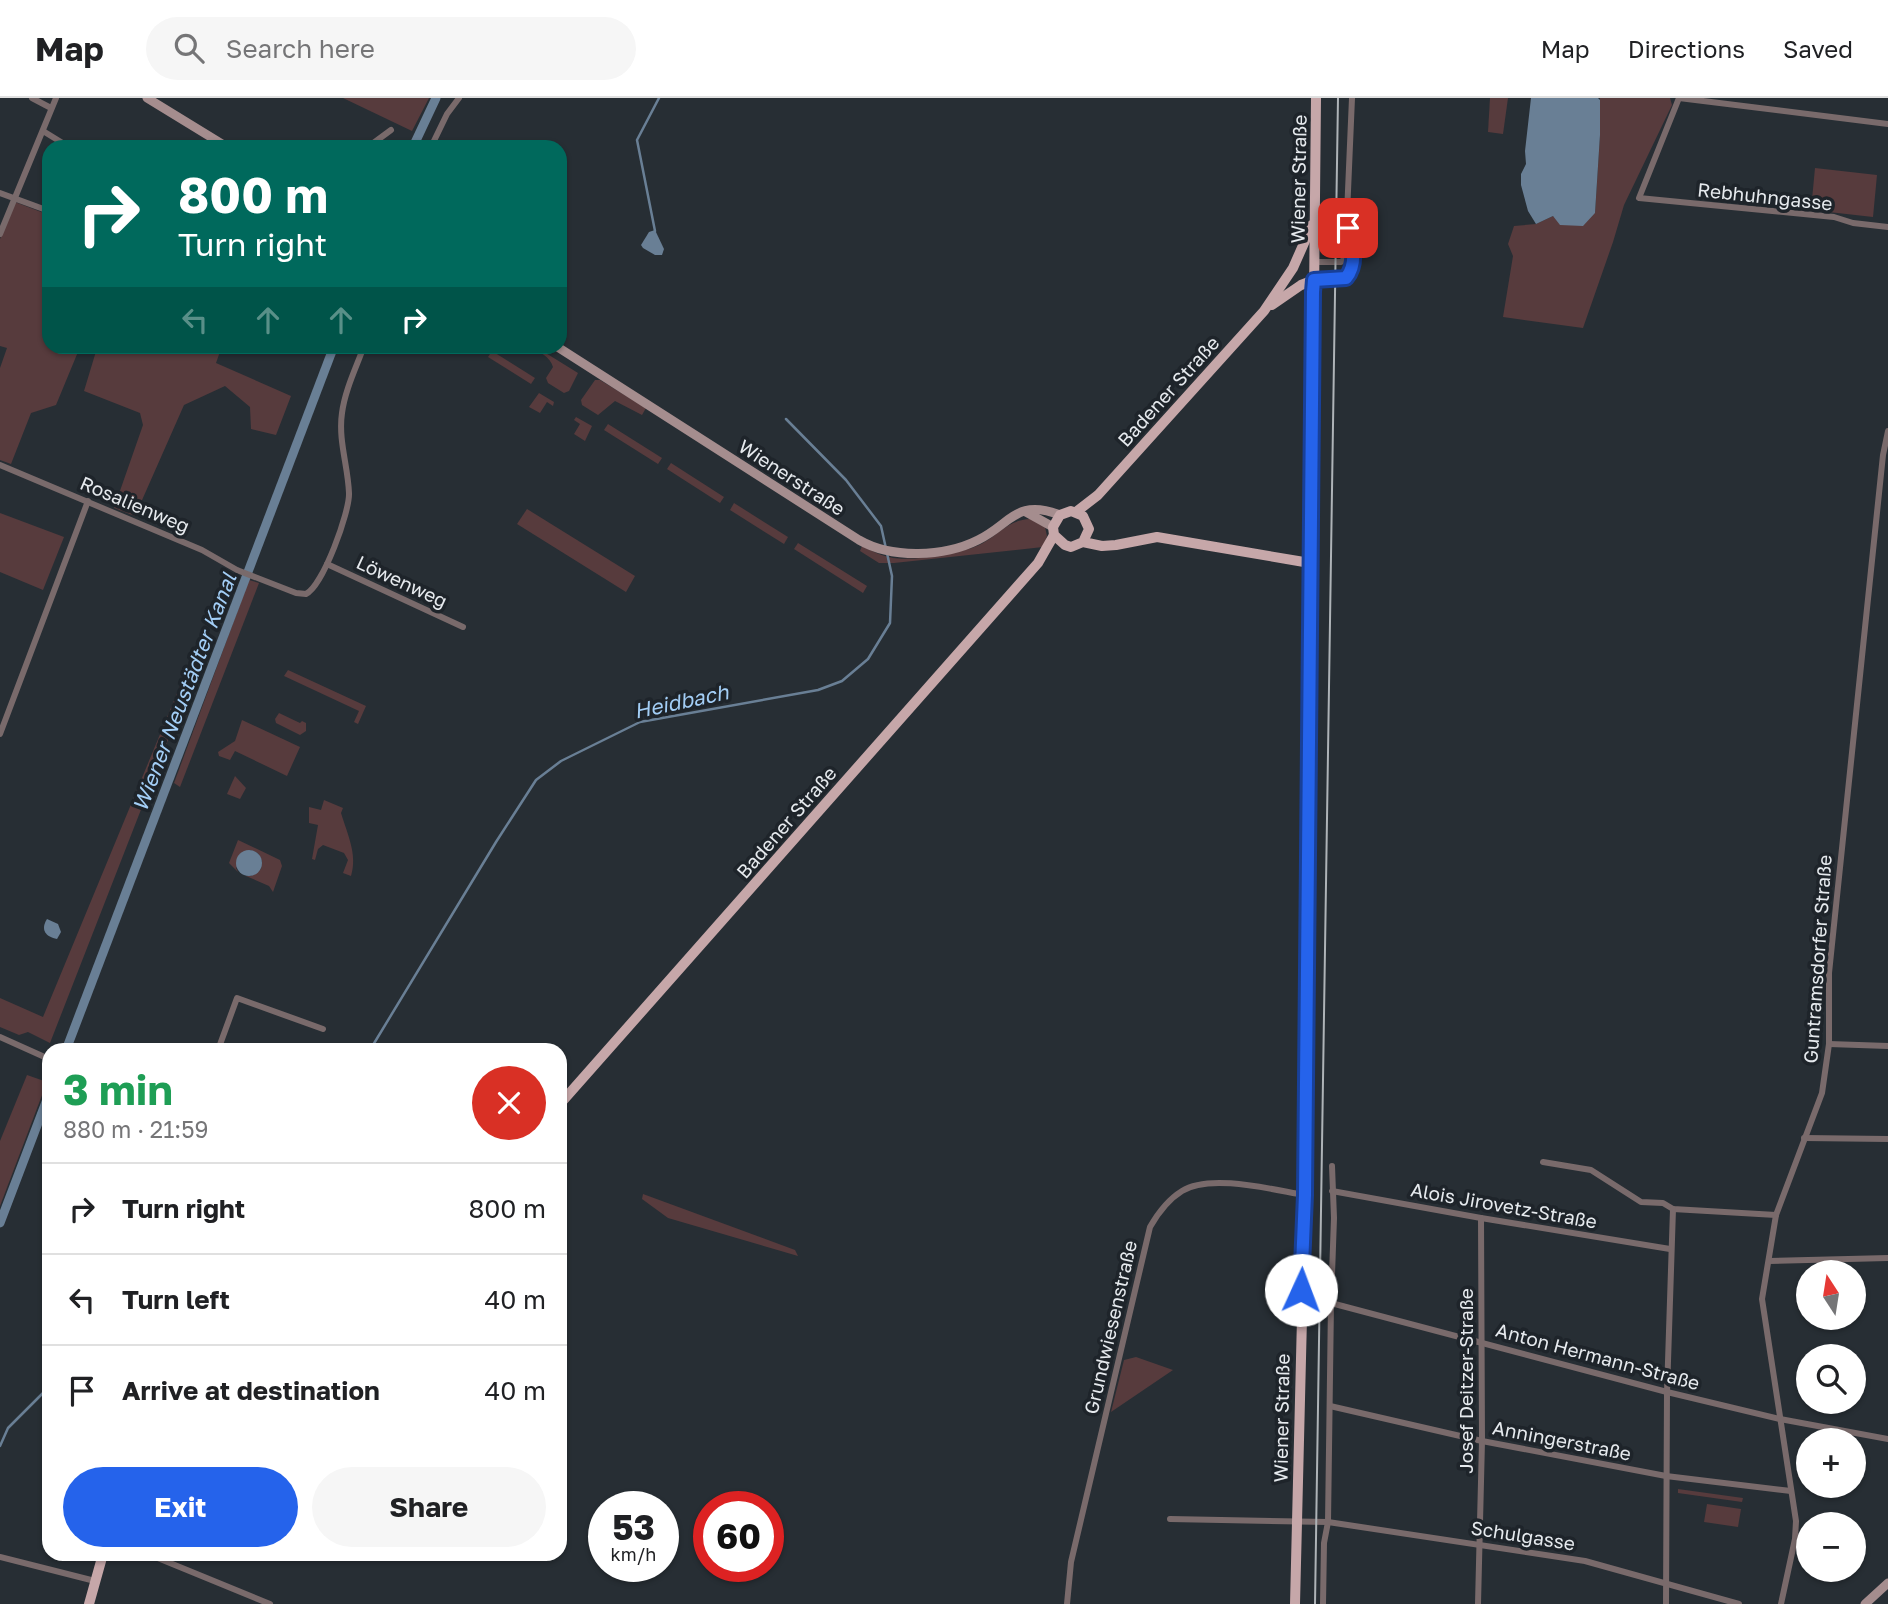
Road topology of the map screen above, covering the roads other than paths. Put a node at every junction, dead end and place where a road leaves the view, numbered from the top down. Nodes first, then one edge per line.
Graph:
1 (32, 98) edge
2 (55, 98) edge
3 (147, 98) edge
4 (458, 98) edge
5 (1316, 98) edge
6 (1352, 98) edge
7 (1679, 98) edge
8 (51, 108) junction
9 (1888, 124) edge
10 (391, 130) dead end
11 (43, 131) junction
12 (58, 140) edge
13 (216, 140) edge
14 (377, 140) edge
15 (434, 140) edge
16 (0, 193) edge
17 (14, 198) junction
18 (42, 208) edge
19 (1314, 220) junction
20 (1888, 227) edge
21 (0, 234) edge
22 (1353, 251) junction
23 (1314, 262) junction
24 (1314, 280) junction
25 (1264, 311) junction
26 (567, 353) edge
27 (360, 354) edge
28 (1888, 432) edge
29 (0, 464) edge
30 (1098, 495) junction
31 (88, 502) junction
32 (1024, 512) junction
33 (1076, 512) junction
34 (1060, 515) junction
35 (1088, 526) junction
36 (1054, 531) junction
37 (1083, 542) junction
38 (1065, 545) junction
39 (1116, 545) junction
40 (1038, 563) junction
41 (1310, 563) junction
42 (327, 564) junction
43 (463, 627) dead end
44 (0, 734) edge
45 (323, 1029) dead end
46 (0, 1037) edge
47 (221, 1043) edge
48 (1829, 1044) junction
49 (1888, 1046) edge
50 (42, 1056) edge
51 (567, 1096) edge
52 (1804, 1138) junction
53 (1888, 1139) edge
54 (1543, 1163) dead end
55 (1332, 1166) dead end
56 (1332, 1191) junction
57 (1305, 1195) junction
58 (1673, 1209) junction
59 (1776, 1215) junction
60 (1481, 1219) junction
61 (1670, 1249) junction
62 (1888, 1258) edge
63 (1769, 1261) junction
64 (1301, 1301) junction
65 (1331, 1303) junction
66 (1483, 1342) junction
67 (1667, 1392) junction
68 (1330, 1406) junction
69 (1780, 1419) junction
70 (1888, 1438) edge
71 (1482, 1441) junction
72 (1667, 1476) junction
73 (1791, 1491) junction
74 (1170, 1518) dead end
75 (1297, 1520) junction
76 (1328, 1522) junction
77 (1478, 1544) junction
78 (0, 1557) edge
79 (101, 1561) edge
80 (165, 1561) edge
81 (95, 1581) junction
82 (1666, 1583) junction
83 (1888, 1583) edge
84 (89, 1604) edge
85 (270, 1604) edge
86 (1067, 1604) edge
87 (1295, 1604) edge
88 (1323, 1604) edge
89 (1478, 1604) edge
90 (1666, 1604) edge
91 (1739, 1604) edge
92 (1781, 1604) edge
93 (1865, 1604) edge

1 - 8 street
2 - 8 street
3 - 13 street
4 - 15 street
5 - 19 main road, Wiener Straße
6 - 22 street
7 - 9 street
7 - 20 street, Rebhuhngasse
8 - 11 street
10 - 14 street
11 - 12 street
11 - 17 street
16 - 17 street
17 - 18 street
17 - 21 street
19 - 23 main road, Wiener Straße
19 - 25 main road
22 - 23 street
22 - 24 street
23 - 24 main road, Wiener Straße
24 - 25 main road
24 - 41 main road, Wiener Straße
25 - 30 main road, Badener Straße
26 - 32 street, Wienerstraße
27 - 42 street
28 - 48 street, Guntramsdorfer Straße
29 - 31 street, Rosalienweg
30 - 33 main road, Badener Straße
30 - 35 main road, Badener Straße
31 - 42 street, Rosalienweg
31 - 44 street
32 - 34 street
32 - 36 street
33 - 34 main road
33 - 35 main road
34 - 36 main road
35 - 37 main road
35 - 39 main road
36 - 38 main road
36 - 40 main road, Badener Straße
37 - 38 main road
37 - 39 main road
38 - 40 main road, Badener Straße
39 - 41 main road
40 - 51 main road, Badener Straße
41 - 57 main road, Wiener Straße
42 - 43 street, Löwenweg
45 - 47 street
46 - 50 street
48 - 49 street
48 - 52 street, Guntramsdorfer Straße
52 - 53 street
52 - 59 street, Guntramsdorfer Straße
54 - 58 street
55 - 56 street
56 - 60 street, Alois Jirovetz-Straße
56 - 65 street
57 - 64 main road, Wiener Straße
57 - 86 street, Grundwiesenstraße
58 - 59 street
58 - 61 street
59 - 63 street, Guntramsdorfer Straße
60 - 61 street, Alois Jirovetz-Straße
60 - 66 street, Josef Deitzer-Straße
61 - 67 street
62 - 63 street
63 - 69 street, Guntramsdorfer Straße
64 - 65 street, Anton Hermann-Straße
64 - 75 main road, Wiener Straße
65 - 66 street, Anton Hermann-Straße
65 - 68 street
66 - 67 street, Anton Hermann-Straße
66 - 71 street, Josef Deitzer-Straße
67 - 69 street, Anton Hermann-Straße
67 - 72 street
68 - 71 street, Anningerstraße
68 - 76 street
69 - 70 street, Anton Hermann-Straße
69 - 73 street, Guntramsdorfer Straße
71 - 72 street, Anningerstraße
71 - 77 street, Josef Deitzer-Straße
72 - 73 street, Anningerstraße
72 - 82 street
73 - 92 street, Guntramsdorfer Straße
74 - 75 street, Schulgasse
75 - 76 street, Schulgasse
75 - 87 main road, Wiener Straße
76 - 77 street, Schulgasse
76 - 88 street
77 - 82 street, Schulgasse
77 - 89 street, Josef Deitzer-Straße
78 - 81 street
79 - 81 main road
80 - 85 street
81 - 84 main road
82 - 90 street
82 - 91 street, Schulgasse
83 - 93 street

